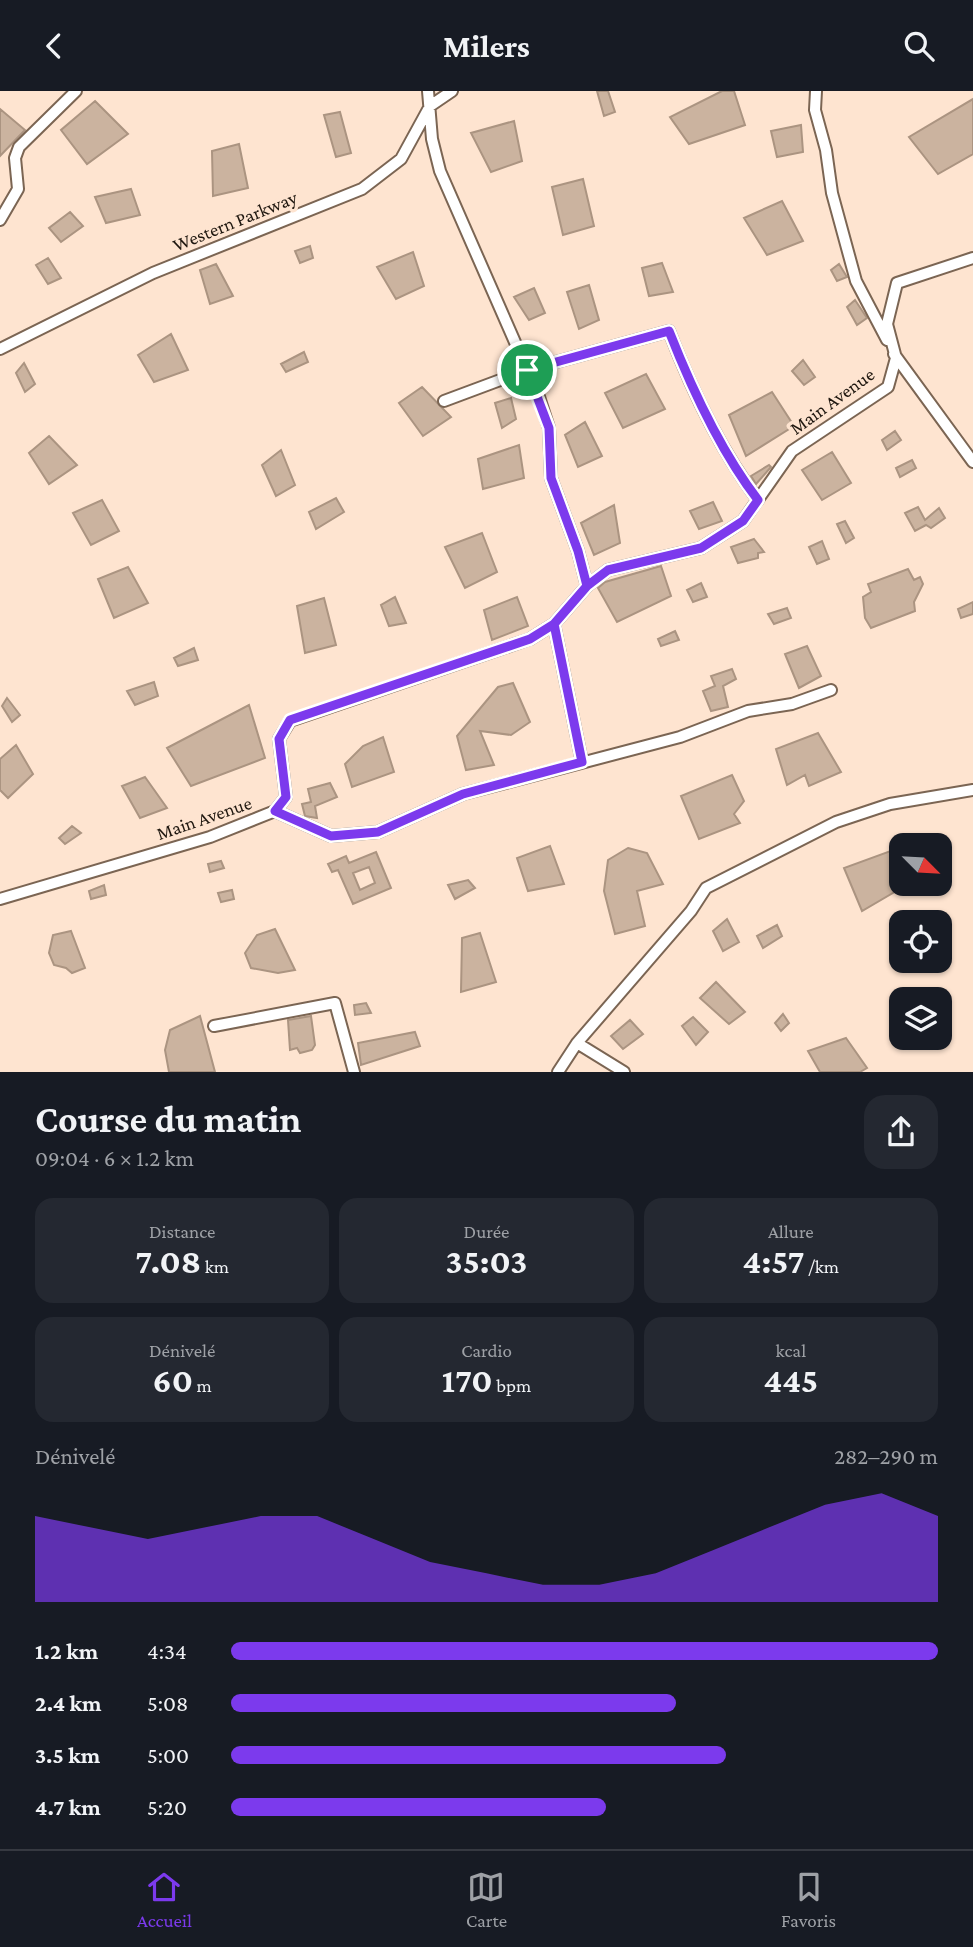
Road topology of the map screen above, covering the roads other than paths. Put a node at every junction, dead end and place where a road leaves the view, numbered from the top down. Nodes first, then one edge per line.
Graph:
1 (76, 91) edge
2 (428, 91) edge
3 (452, 91) edge
4 (816, 91) edge
5 (430, 106) junction
6 (0, 220) edge
7 (973, 258) edge
8 (0, 349) edge
9 (896, 358) junction
10 (527, 370) junction
11 (444, 401) dead end
12 (973, 462) edge
13 (758, 500) junction
14 (587, 586) junction
15 (554, 624) junction
16 (831, 690) dead end
17 (582, 762) junction
18 (973, 790) edge
19 (275, 811) junction
20 (0, 899) edge
21 (214, 1026) dead end
22 (577, 1043) junction
23 (354, 1072) edge
24 (558, 1072) edge
25 (624, 1072) edge

1 - 6 street
2 - 5 street
3 - 5 street, Western Parkway
4 - 9 street
5 - 8 street, Western Parkway
5 - 10 street
7 - 9 street, Main Avenue
9 - 12 street
9 - 13 street, Main Avenue
10 - 11 street
10 - 13 street
10 - 14 street
13 - 14 street, Main Avenue
14 - 15 street, Main Avenue
15 - 17 street
15 - 19 street, Main Avenue
16 - 17 street
17 - 19 street
18 - 22 street
19 - 20 street, Main Avenue
21 - 23 street
22 - 24 street
22 - 25 street

